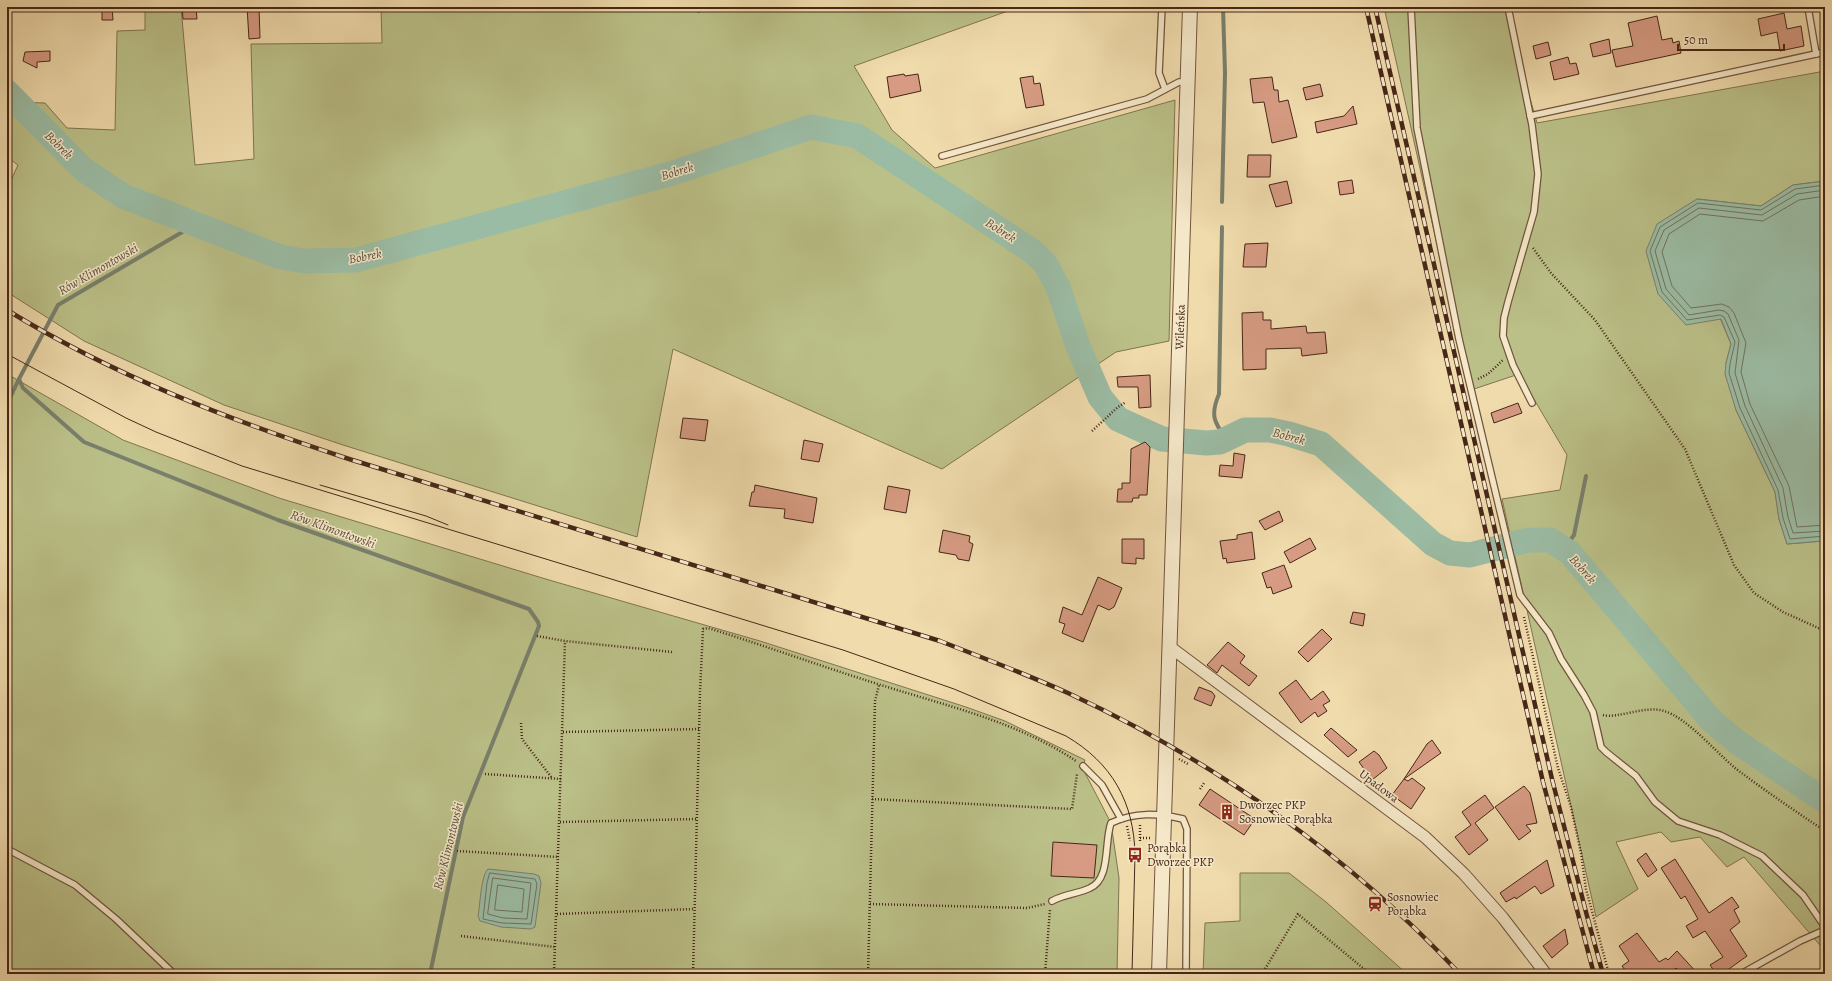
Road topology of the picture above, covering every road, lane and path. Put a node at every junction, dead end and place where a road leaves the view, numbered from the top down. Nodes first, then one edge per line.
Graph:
1 (1162, 7) edge
2 (1190, 7) edge
3 (1411, 7) edge
4 (1508, 7) edge
5 (1808, 7) edge
6 (1825, 52) edge
7 (1816, 54) junction
8 (1188, 82) junction
9 (1165, 89) junction
10 (1530, 116) junction
11 (942, 156) dead end
12 (1526, 240) junction
13 (1510, 356) junction
14 (1470, 384) junction
15 (1126, 402) dead end
16 (1532, 403) dead end
17 (1092, 430) dead end
18 (1520, 595) junction
19 (1825, 631) edge
20 (537, 636) dead end
21 (565, 641) junction
22 (1170, 647) junction
23 (672, 652) dead end
24 (879, 684) junction
25 (1593, 712) junction
26 (520, 723) dead end
27 (699, 729) junction
28 (563, 732) junction
29 (1177, 757) dead end
30 (1188, 764) dead end
31 (1081, 765) junction
32 (485, 774) dead end
33 (552, 778) junction
34 (561, 778) junction
35 (1204, 783) dead end
36 (1200, 789) dead end
37 (872, 799) junction
38 (1140, 814) junction
39 (1163, 815) junction
40 (1124, 818) junction
41 (697, 819) junction
42 (560, 822) junction
43 (1825, 831) edge
44 (1150, 838) dead end
45 (1130, 841) dead end
46 (7, 849) edge
47 (457, 851) dead end
48 (559, 857) junction
49 (1052, 901) junction
50 (870, 904) junction
51 (694, 909) junction
52 (557, 914) junction
53 (1825, 929) edge
54 (461, 936) dead end
55 (555, 947) junction
56 (1368, 973) edge
57 (174, 974) edge
58 (554, 974) edge
59 (693, 974) edge
60 (868, 974) edge
61 (1045, 974) edge
62 (1159, 974) edge
63 (1186, 974) edge
64 (1262, 974) edge
65 (1546, 974) edge
66 (1609, 974) edge
67 (1741, 974) edge

1 - 9 lane
2 - 8 street, Wileńska
3 - 14 lane
4 - 10 lane
5 - 7 lane
6 - 7 lane
7 - 10 lane
8 - 9 lane
8 - 22 street, Wileńska
9 - 11 lane
10 - 12 lane
12 - 13 lane
12 - 19 path
13 - 14 path
13 - 16 lane
14 - 18 lane
15 - 17 path
18 - 25 lane
18 - 66 path
20 - 21 path
21 - 23 path
21 - 28 path
22 - 39 street, Wileńska
22 - 65 street, Upadowa
24 - 27 path
24 - 31 path
24 - 37 path
25 - 43 path
25 - 53 lane
26 - 33 path
27 - 28 path
27 - 41 path
28 - 34 path
29 - 30 path
31 - 37 path
31 - 40 lane
32 - 33 path
33 - 34 path
34 - 42 path
35 - 36 path
37 - 50 path
38 - 39 lane
38 - 40 lane
38 - 44 path
39 - 62 street, Wileńska
39 - 63 lane
40 - 45 path
40 - 49 lane
41 - 42 path
41 - 51 path
42 - 48 path
46 - 57 lane
47 - 48 path
48 - 52 path
49 - 50 path
49 - 61 path
50 - 60 path
51 - 52 path
51 - 59 path
52 - 55 path
53 - 67 lane
54 - 55 path
55 - 58 path
56 - 64 path

